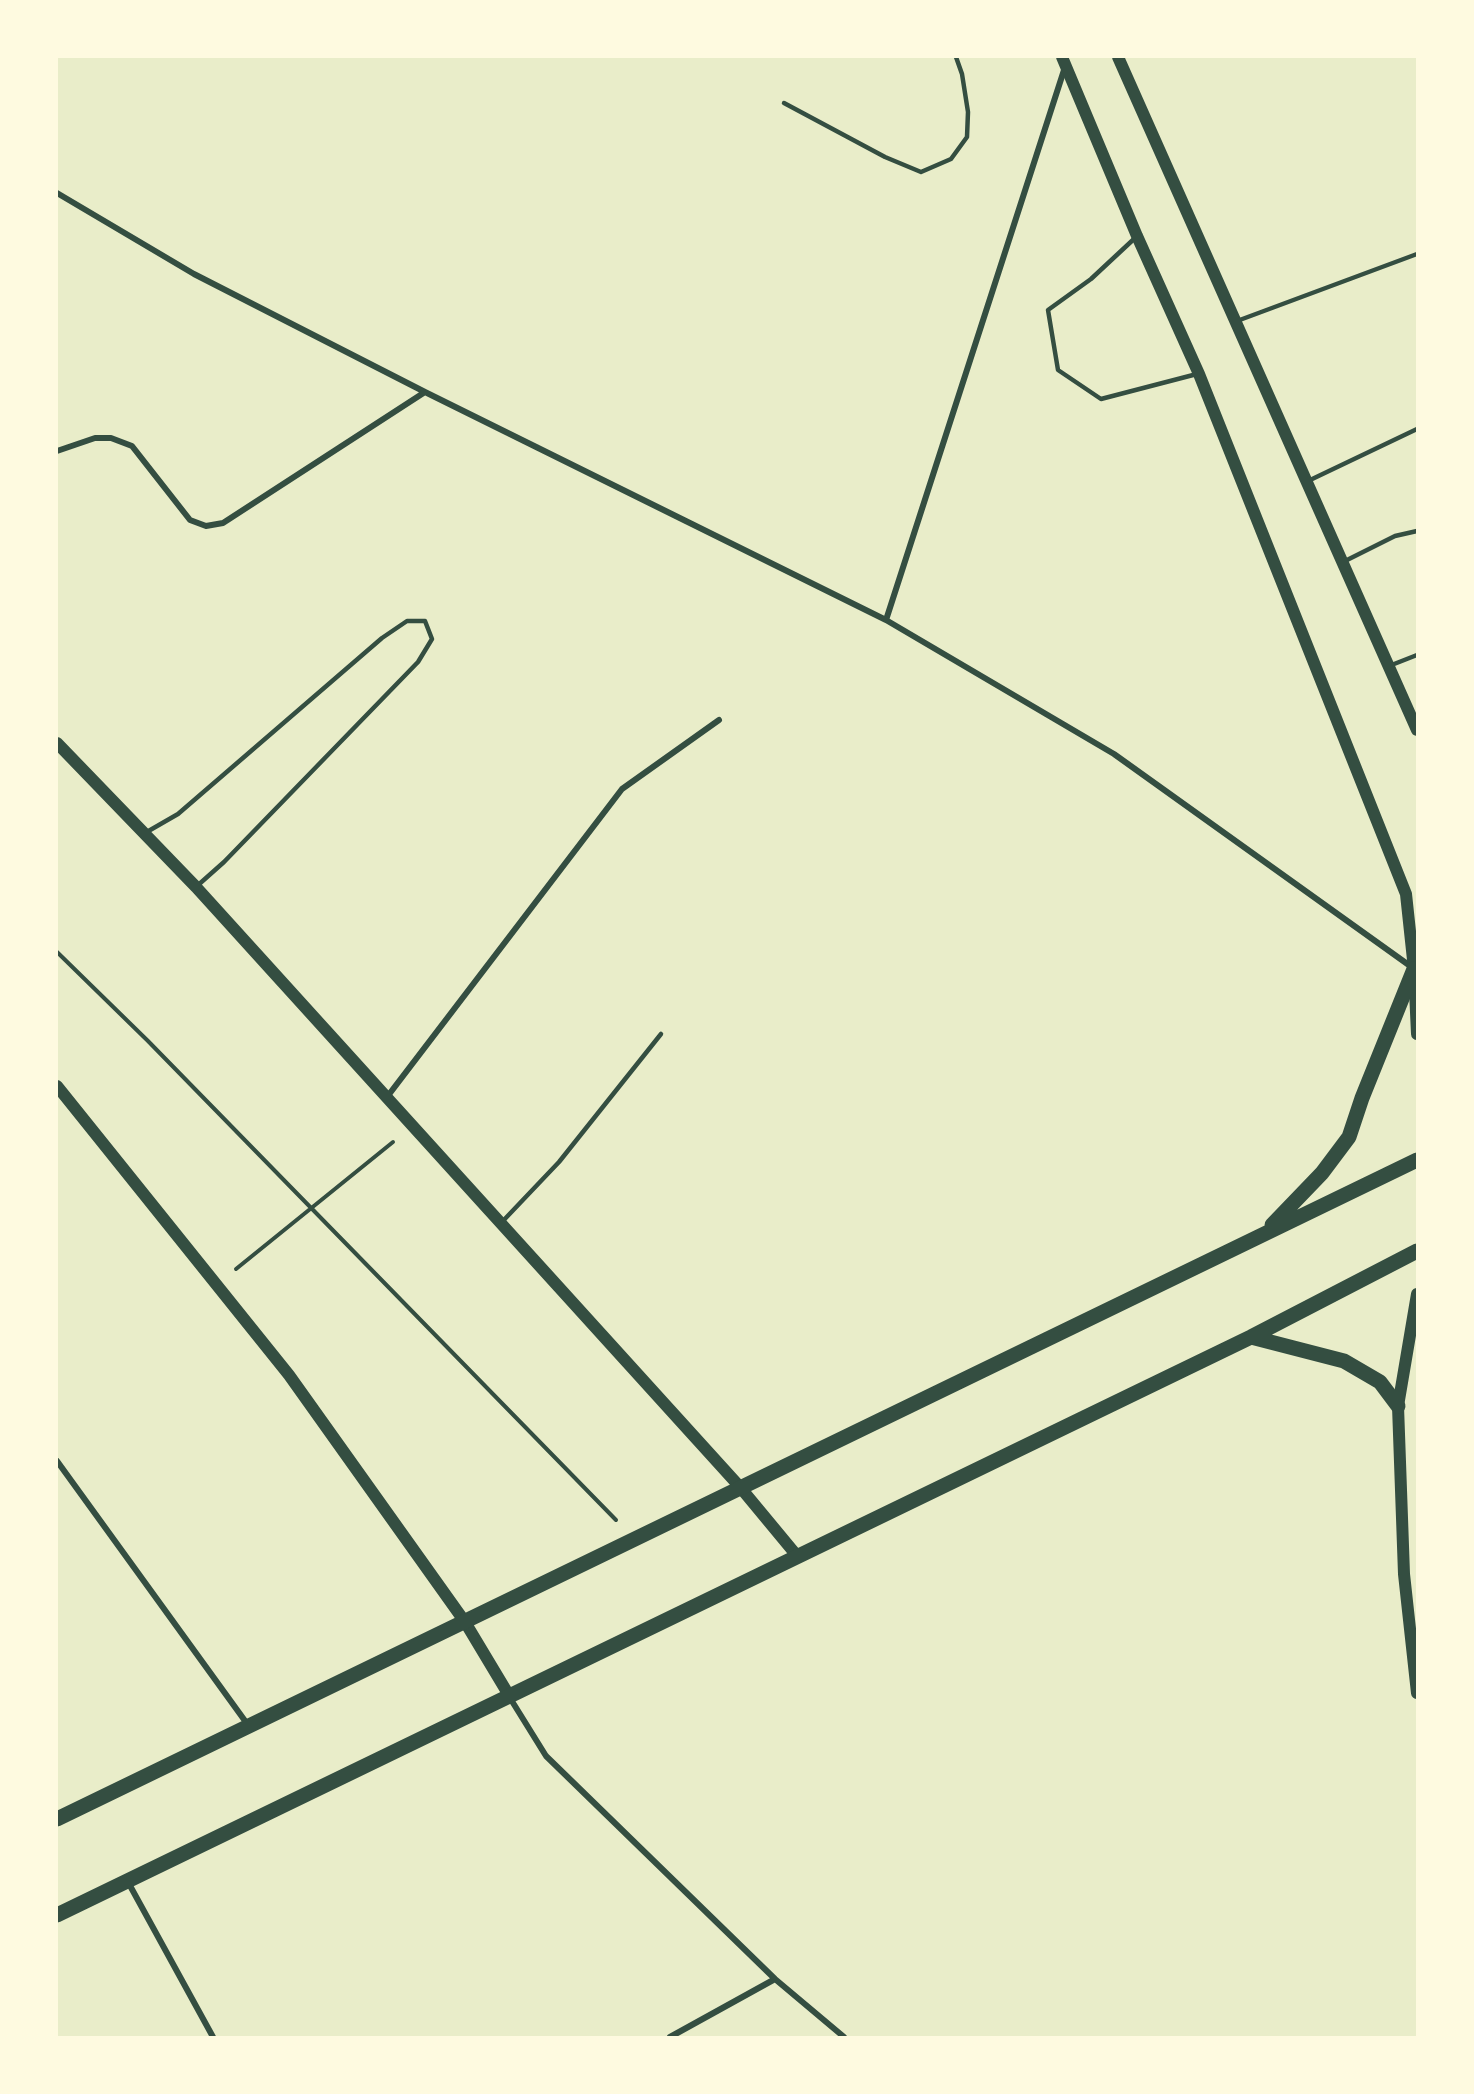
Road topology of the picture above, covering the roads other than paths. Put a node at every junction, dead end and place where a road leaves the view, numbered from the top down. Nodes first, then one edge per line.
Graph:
1 (956, 57) edge
2 (1118, 57) edge
3 (1063, 61) edge
4 (784, 102) dead end
5 (57, 193) edge
6 (1137, 236) junction
7 (1417, 254) edge
8 (1235, 322) junction
9 (1198, 374) junction
10 (425, 392) junction
11 (1417, 429) edge
12 (57, 452) edge
13 (1307, 482) junction
14 (1417, 531) edge
15 (1343, 562) junction
16 (886, 620) junction
17 (1417, 655) edge
18 (1389, 666) junction
19 (718, 720) dead end
20 (1417, 730) edge
21 (57, 743) edge
22 (145, 832) junction
23 (196, 887) junction
24 (1414, 969) junction
25 (661, 1034) dead end
26 (1417, 1034) edge
27 (57, 1086) edge
28 (387, 1097) junction
29 (1417, 1160) edge
30 (501, 1223) junction
31 (1266, 1232) junction
32 (1417, 1251) edge
33 (1417, 1294) edge
34 (1251, 1336) junction
35 (1398, 1406) junction
36 (57, 1461) edge
37 (740, 1487) junction
38 (798, 1557) junction
39 (465, 1622) junction
40 (1417, 1693) edge
41 (510, 1697) junction
42 (249, 1726) junction
43 (57, 1819) edge
44 (128, 1881) junction
45 (57, 1915) edge
46 (775, 1979) junction
47 (213, 2037) edge
48 (670, 2037) edge
49 (844, 2037) edge

1 - 4 lane
2 - 8 main road
3 - 6 main road
3 - 16 street
5 - 10 street
6 - 9 main road
6 - 9 lane
7 - 8 lane
8 - 13 main road
9 - 24 main road
10 - 12 street
10 - 16 street
11 - 13 lane
13 - 15 main road
14 - 15 lane
15 - 18 main road
16 - 24 street
17 - 18 lane
18 - 20 main road
19 - 28 street
21 - 22 main road
22 - 23 main road
22 - 23 lane
23 - 28 main road
24 - 26 main road
24 - 31 main road
25 - 30 lane
27 - 39 main road
28 - 30 main road
29 - 31 main road
30 - 37 main road
31 - 37 main road
32 - 34 main road
33 - 35 main road
34 - 35 main road
34 - 38 main road
35 - 40 main road
36 - 42 street
37 - 38 main road
37 - 39 main road
38 - 41 main road
39 - 41 main road
39 - 42 main road
41 - 44 main road
41 - 46 street
42 - 43 main road
44 - 45 main road
44 - 47 street
46 - 48 street
46 - 49 street

